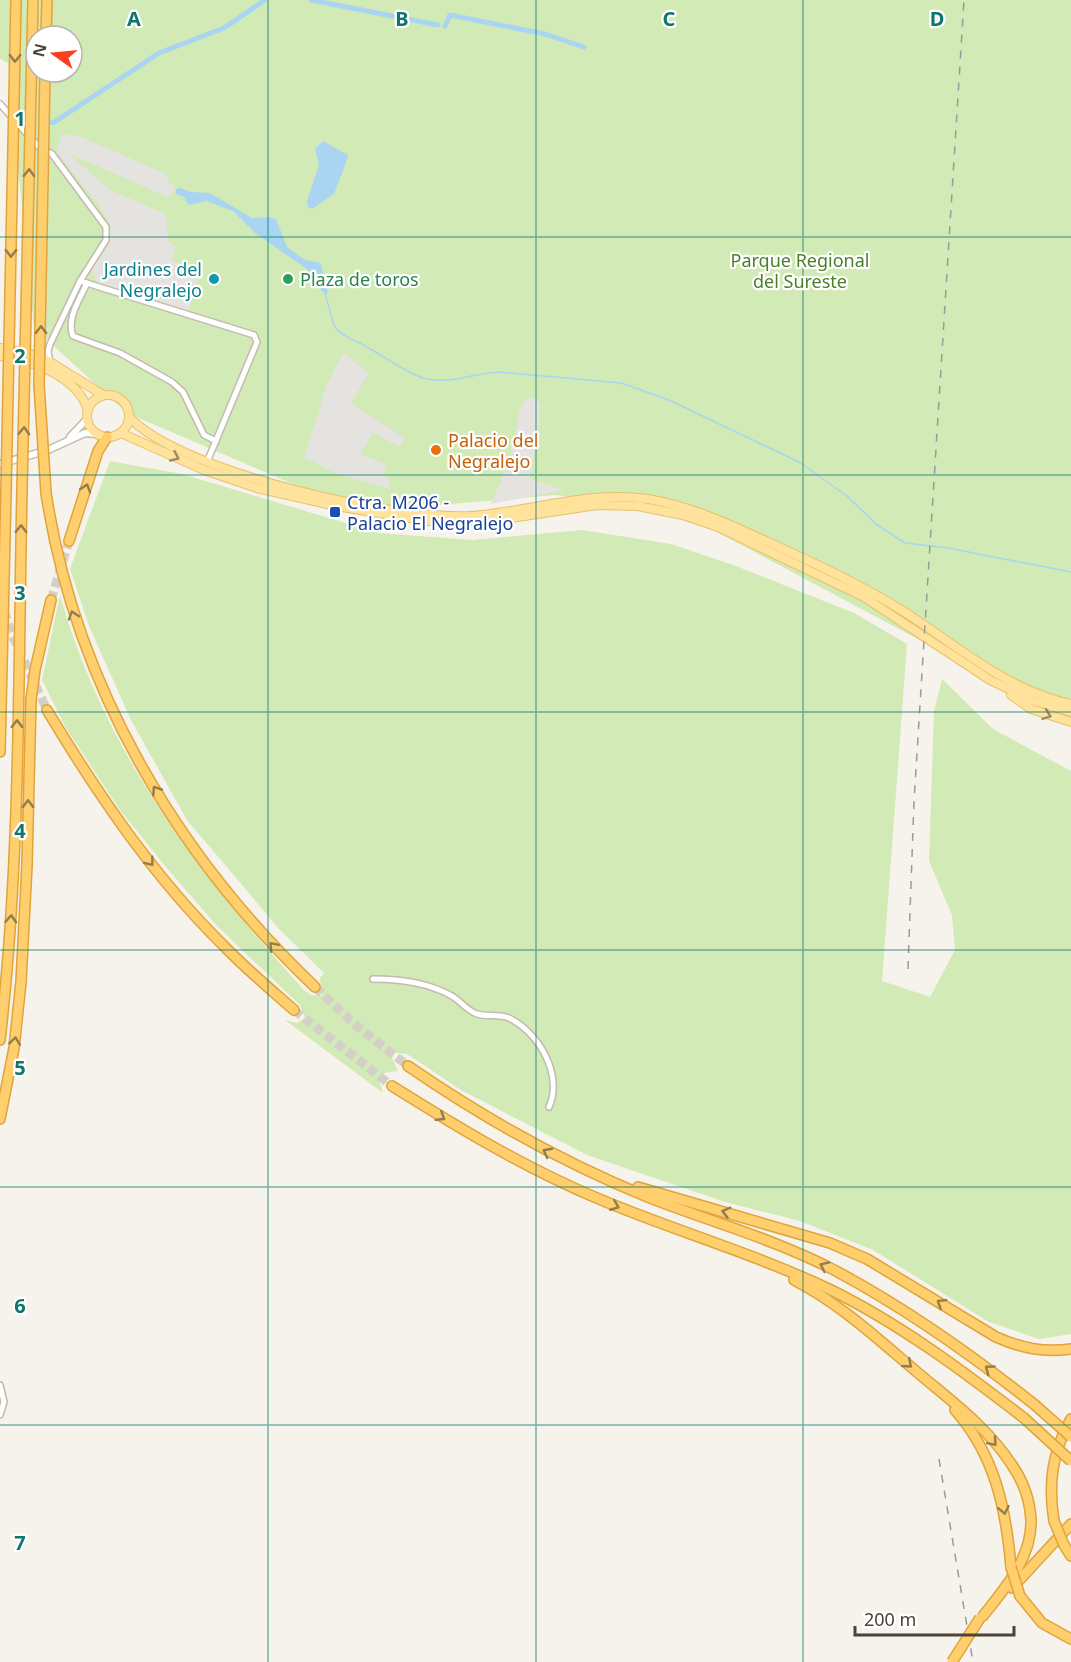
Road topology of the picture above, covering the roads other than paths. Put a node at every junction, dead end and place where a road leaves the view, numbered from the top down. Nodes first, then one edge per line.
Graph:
1 (16, 0) edge
2 (33, 0) edge
3 (47, 0) edge
4 (46, 24) edge
5 (45, 84) edge
6 (0, 104) edge
7 (80, 281) junction
8 (87, 283) junction
9 (50, 344) junction
10 (0, 348) edge
11 (30, 354) junction
12 (0, 356) edge
13 (50, 362) junction
14 (103, 395) junction
15 (87, 415) junction
16 (129, 417) junction
17 (121, 433) junction
18 (97, 434) junction
19 (107, 437) junction
20 (67, 440) junction
21 (216, 441) junction
22 (207, 462) junction
23 (0, 464) edge
24 (69, 541) tunnel mouth
25 (51, 600) tunnel mouth
26 (990, 680) junction
27 (1071, 704) edge
28 (46, 710) tunnel mouth
29 (1071, 712) edge
30 (1071, 722) edge
31 (0, 752) edge
32 (373, 979) dead end
33 (315, 987) tunnel mouth
34 (294, 1010) tunnel mouth
35 (0, 1040) edge
36 (408, 1066) tunnel mouth
37 (392, 1086) tunnel mouth
38 (549, 1107) dead end
39 (0, 1119) edge
40 (564, 1161) junction
41 (774, 1267) junction
42 (1071, 1349) edge
43 (0, 1385) edge
44 (936, 1388) junction
45 (0, 1415) edge
46 (1071, 1419) edge
47 (1071, 1437) edge
48 (1071, 1461) edge
49 (1071, 1524) edge
50 (1071, 1556) edge
51 (982, 1617) junction
52 (1071, 1639) edge
53 (952, 1662) edge

1 -> 31 highway, bridge
35 -> 2 highway, bridge
3 - 4 highway
33 -> 5 highway, bridge
6 - 7 street
7 - 8 street
7 - 9 street
8 - 21 street
8 - 21 street
9 - 11 street
9 - 13 street
10 - 11 main road
11 - 13 main road
12 - 15 main road
13 - 14 main road
14 - 15 main road
14 - 16 main road
15 - 18 main road
15 - 20 street
16 - 17 main road
16 - 22 main road
17 - 19 main road
17 -> 26 main road
18 - 19 main road
18 - 20 street
24 -> 19 highway
20 - 23 street
21 - 22 street
22 - 27 main road
39 -> 25 highway
26 - 29 main road
26 -> 30 main road
28 -> 34 highway
32 - 38 street
40 -> 36 highway
37 -> 41 highway
42 -> 40 highway
47 -> 40 highway, bridge
41 -> 44 highway
41 - 48 highway, bridge
43 - 45 street
44 -> 51 highway
44 -> 52 highway, bridge
46 - 50 highway, bridge
49 - 51 highway
51 - 53 highway, bridge

